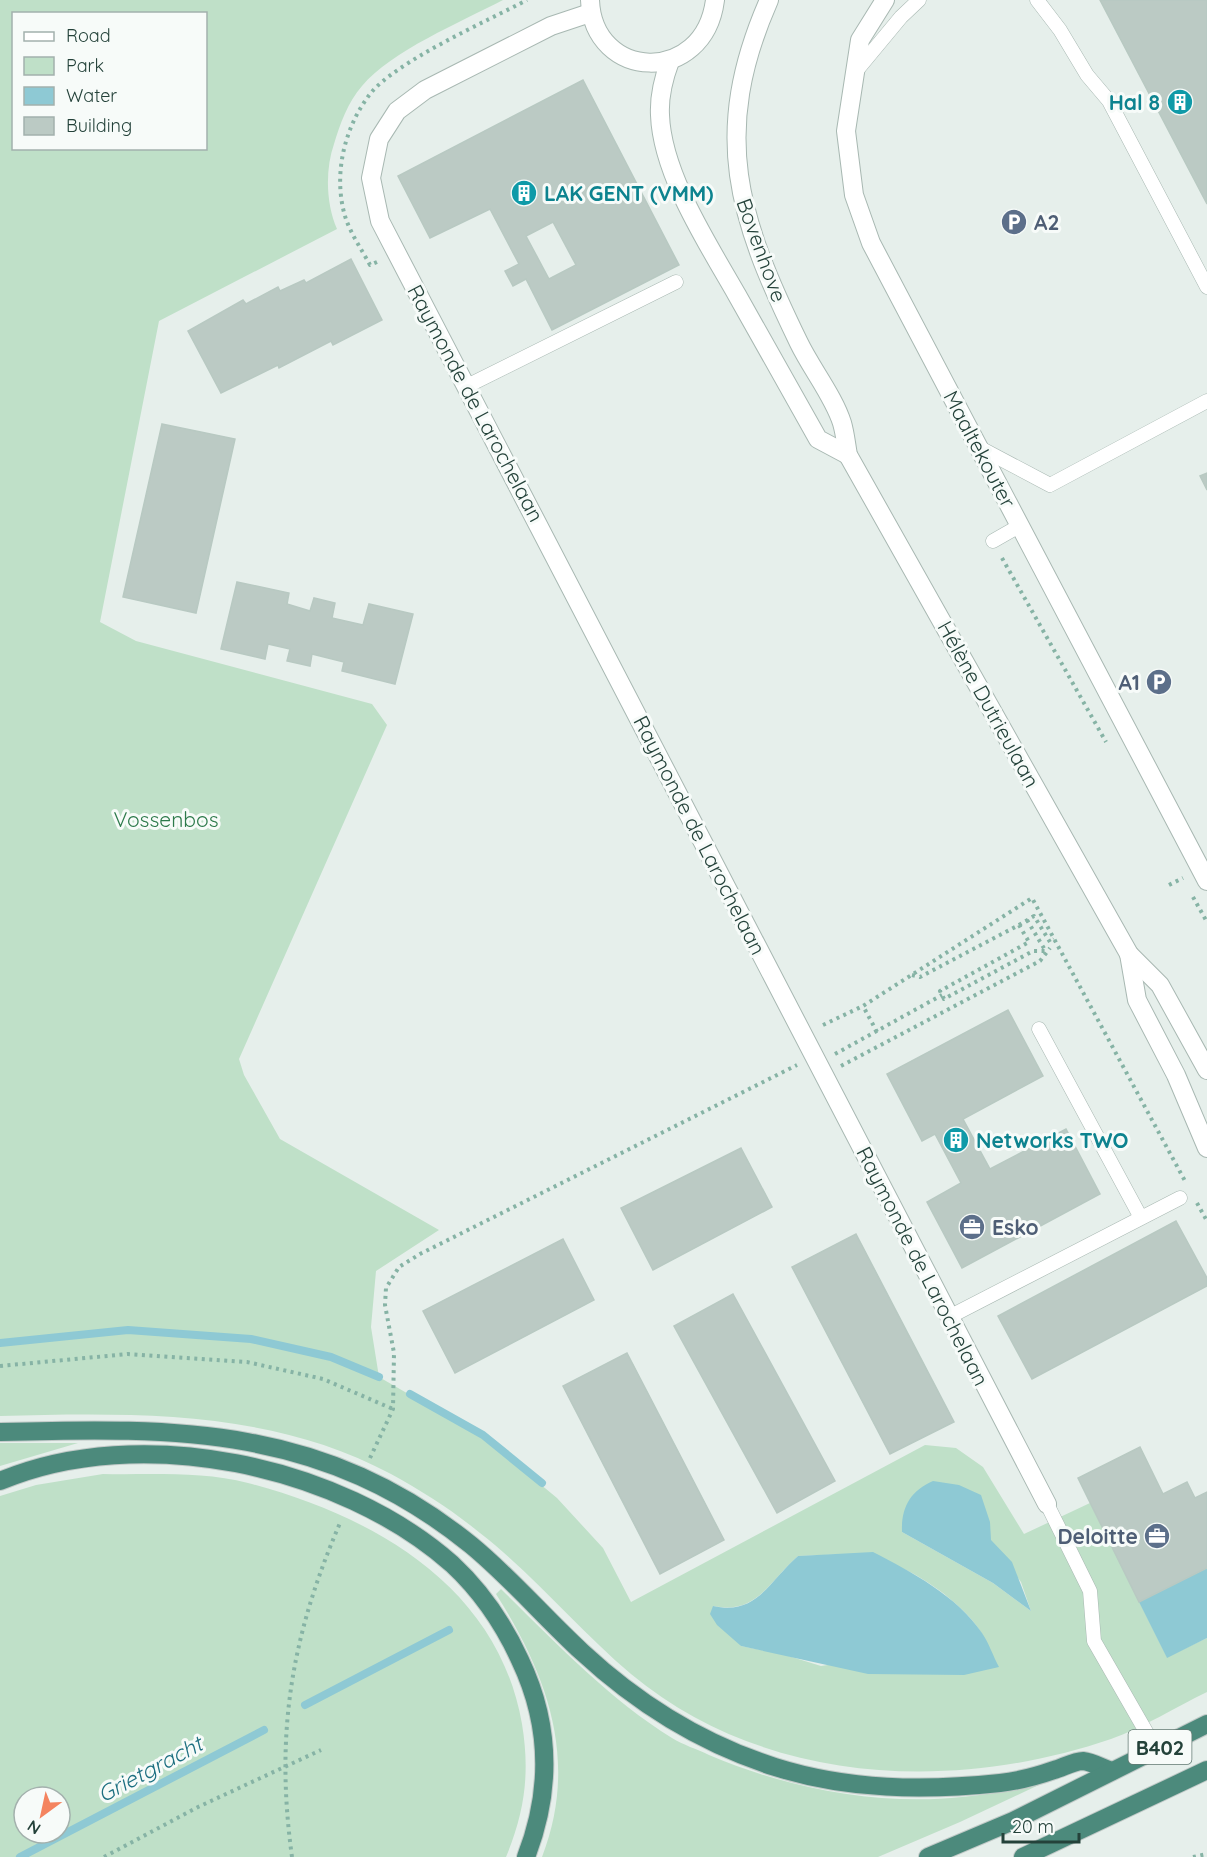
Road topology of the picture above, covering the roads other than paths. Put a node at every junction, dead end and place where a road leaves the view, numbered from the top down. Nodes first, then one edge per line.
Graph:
1 (715, 0) edge
2 (769, 0) edge
3 (885, 0) edge
4 (919, 0) edge
5 (1037, 0) edge
6 (590, 7) edge
7 (670, 61) junction
8 (857, 70) junction
9 (676, 282) dead end
10 (1207, 287) edge
11 (467, 386) junction
12 (1207, 401) edge
13 (980, 448) junction
14 (848, 455) junction
15 (1014, 529) dead end
16 (993, 541) road end
17 (1207, 881) edge
18 (1129, 954) junction
19 (1039, 1029) dead end
20 (1207, 1070) edge
21 (1207, 1148) edge
22 (1180, 1198) dead end
23 (1140, 1216) junction
24 (949, 1317) junction
25 (0, 1432) edge
26 (0, 1480) edge
27 (1047, 1504) joint
28 (1207, 1724) edge
29 (1156, 1749) junction
30 (1207, 1770) edge
31 (1112, 1771) junction
32 (526, 1857) edge
33 (928, 1857) edge
34 (1023, 1857) edge

1 - 7 street
2 - 14 street, Bovenhove
3 - 8 street, Maaltekouter
4 - 8 lane
5 - 10 lane
6 - 7 street
6 - 11 street, Raymonde de Larochelaan
7 - 14 street
8 - 13 street, Maaltekouter
9 - 11 lane
11 - 24 street, Raymonde de Larochelaan
12 - 13 lane
13 - 17 street, Maaltekouter
14 - 18 street, Hélène Dutrieulaan
15 - 16 lane
18 - 20 street, Hélène Dutrieulaan
18 - 21 street, Hélène Dutrieulaan
19 - 23 lane
22 - 23 lane
23 - 24 lane
24 - 27 street, Raymonde de Larochelaan
25 - 31 highway
26 - 32 highway
27 - 29 lane, Raymonde de Larochelaan
28 - 29 highway, B402
29 - 31 highway, B402
30 - 34 highway, B402
31 - 33 highway, B402

